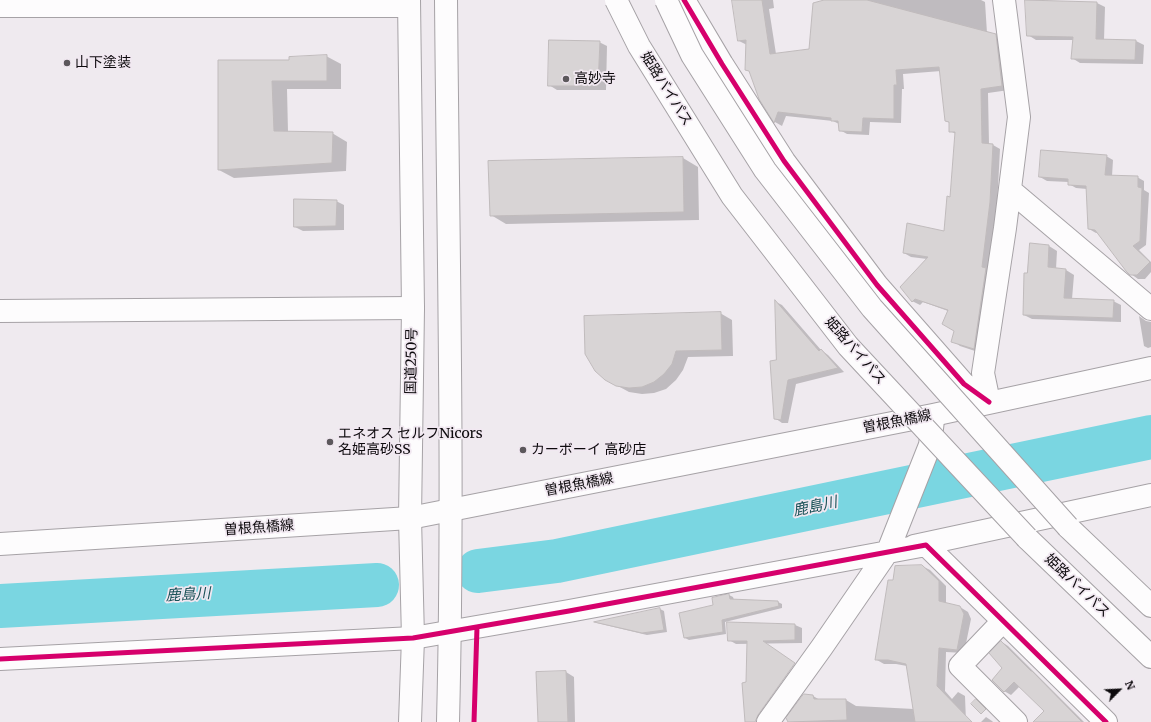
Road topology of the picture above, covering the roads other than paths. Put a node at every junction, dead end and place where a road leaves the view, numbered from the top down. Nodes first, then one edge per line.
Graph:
1 (446, 0) edge
2 (616, 0) edge
3 (666, 0) edge
4 (684, 0) edge
5 (1004, 0) edge
6 (409, 3) edge
7 (0, 6) edge
8 (1010, 190) junction
9 (413, 308) junction
10 (1151, 309) edge
11 (0, 311) edge
12 (1151, 368) edge
13 (989, 402) junction
14 (934, 415) junction
15 (1151, 495) edge
16 (450, 511) junction
17 (410, 518) junction
18 (0, 544) edge
19 (888, 551) junction
20 (1151, 606) edge
21 (1003, 621) junction
22 (450, 631) junction
23 (413, 638) junction
24 (1151, 657) edge
25 (0, 659) edge
26 (410, 722) edge
27 (448, 722) edge
28 (768, 722) edge
29 (1016, 722) edge
30 (1106, 722) edge

1 - 16 main road
2 - 24 main road, 姫路バイパス, bridge
3 - 20 main road, bridge
4 - 13 main road
5 - 8 main road
6 - 7 main road
6 - 9 main road, 国道250号
8 - 10 main road
8 - 13 main road
9 - 11 main road
9 - 17 main road, 国道250号
12 - 13 main road, 曽根魚橋線
13 - 14 main road, 曽根魚橋線
14 - 16 main road, 曽根魚橋線
14 - 19 main road
15 - 19 main road
16 - 17 main road, 曽根魚橋線
16 - 22 main road
17 - 18 main road, 曽根魚橋線
17 - 23 main road, 国道250号
19 - 21 main road
19 - 22 main road
19 - 28 main road
21 - 29 main road
21 - 30 main road
22 - 23 main road
22 - 27 main road
23 - 25 main road
23 - 26 main road, 国道250号

